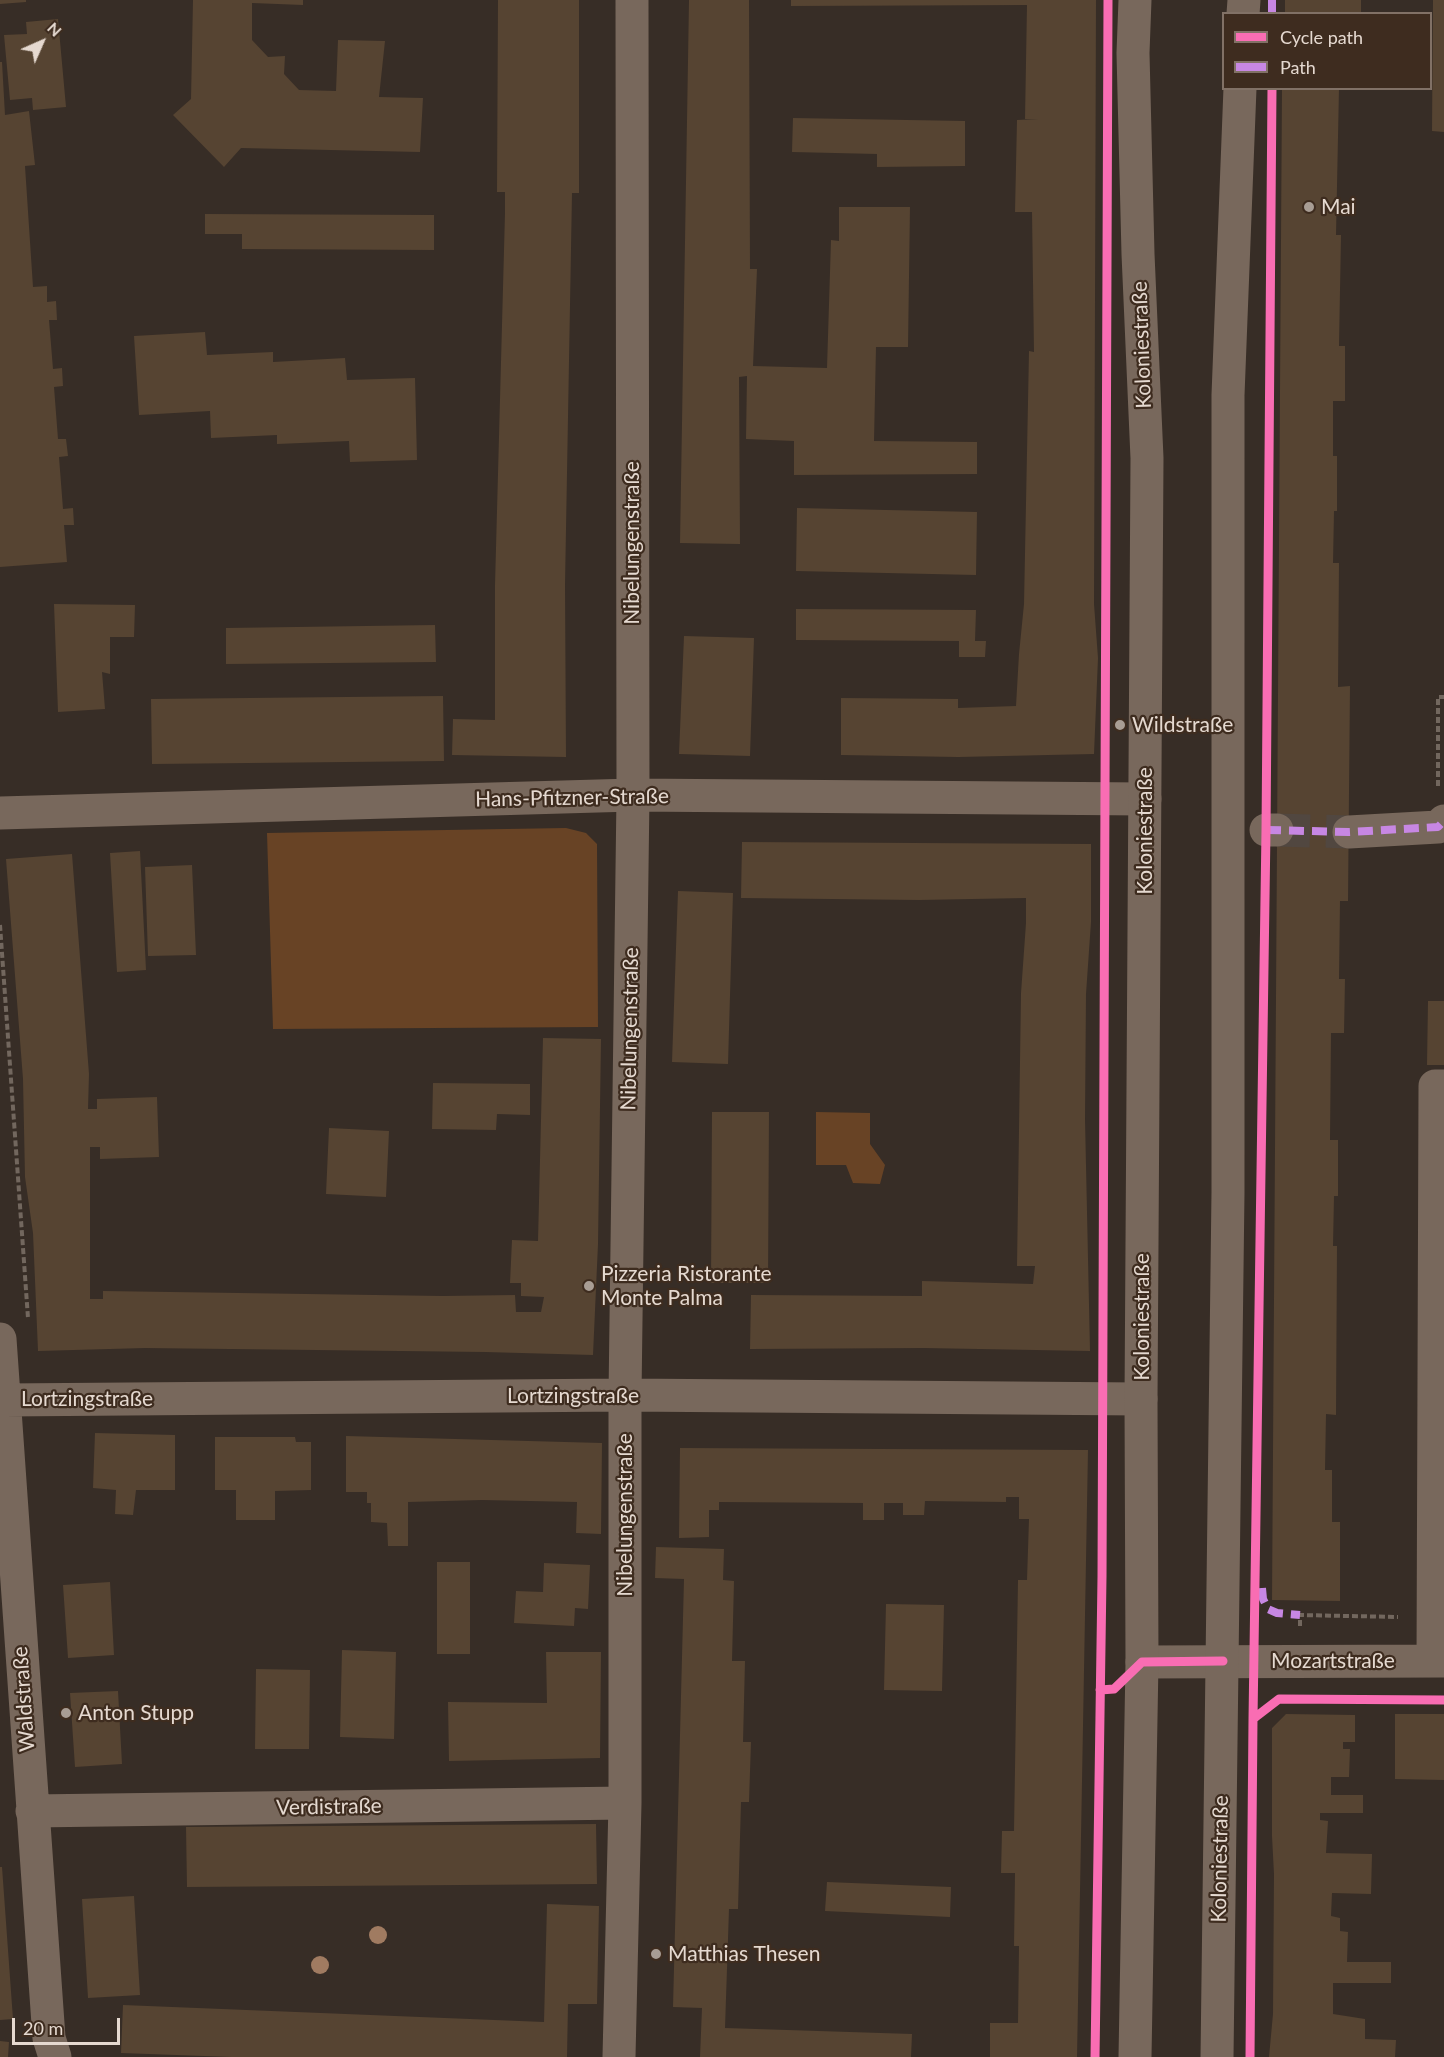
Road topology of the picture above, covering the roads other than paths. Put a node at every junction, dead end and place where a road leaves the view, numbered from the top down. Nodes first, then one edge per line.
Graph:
1 (632, 0) edge
2 (1135, 0) edge
3 (1240, 90) edge
4 (633, 795) junction
5 (1145, 799) junction
6 (0, 813) edge
7 (1441, 824) edge
8 (1349, 832) tunnel mouth
9 (1444, 1086) edge
10 (1439, 1264) edge
11 (0, 1339) edge
12 (625, 1395) junction
13 (1141, 1399) junction
14 (4, 1400) junction
15 (1223, 1661) junction
16 (1438, 1661) edge
17 (1142, 1662) junction
18 (625, 1803) junction
19 (33, 1810) junction
20 (55, 2057) edge
21 (619, 2057) edge
22 (1135, 2057) edge
23 (1217, 2057) edge

1 - 4 street, Nibelungenstraße
2 - 5 street, Koloniestraße
3 - 15 street, Koloniestraße
4 - 5 street, Hans-Pfitzner-Straße
4 - 6 street, Hans-Pfitzner-Straße
4 - 12 street, Nibelungenstraße
5 - 13 street, Koloniestraße
7 - 8 street
9 - 10 street
10 - 16 street
11 - 14 street, Waldstraße
12 - 13 street, Lortzingstraße
12 - 14 street, Lortzingstraße
12 - 18 street, Nibelungenstraße
13 - 17 street, Koloniestraße
14 - 19 street, Waldstraße
15 - 16 street, Mozartstraße
15 - 17 street
15 - 23 street, Koloniestraße
17 - 22 street, Koloniestraße
18 - 19 street, Verdistraße
18 - 21 street, Nibelungenstraße
19 - 20 street, Waldstraße

